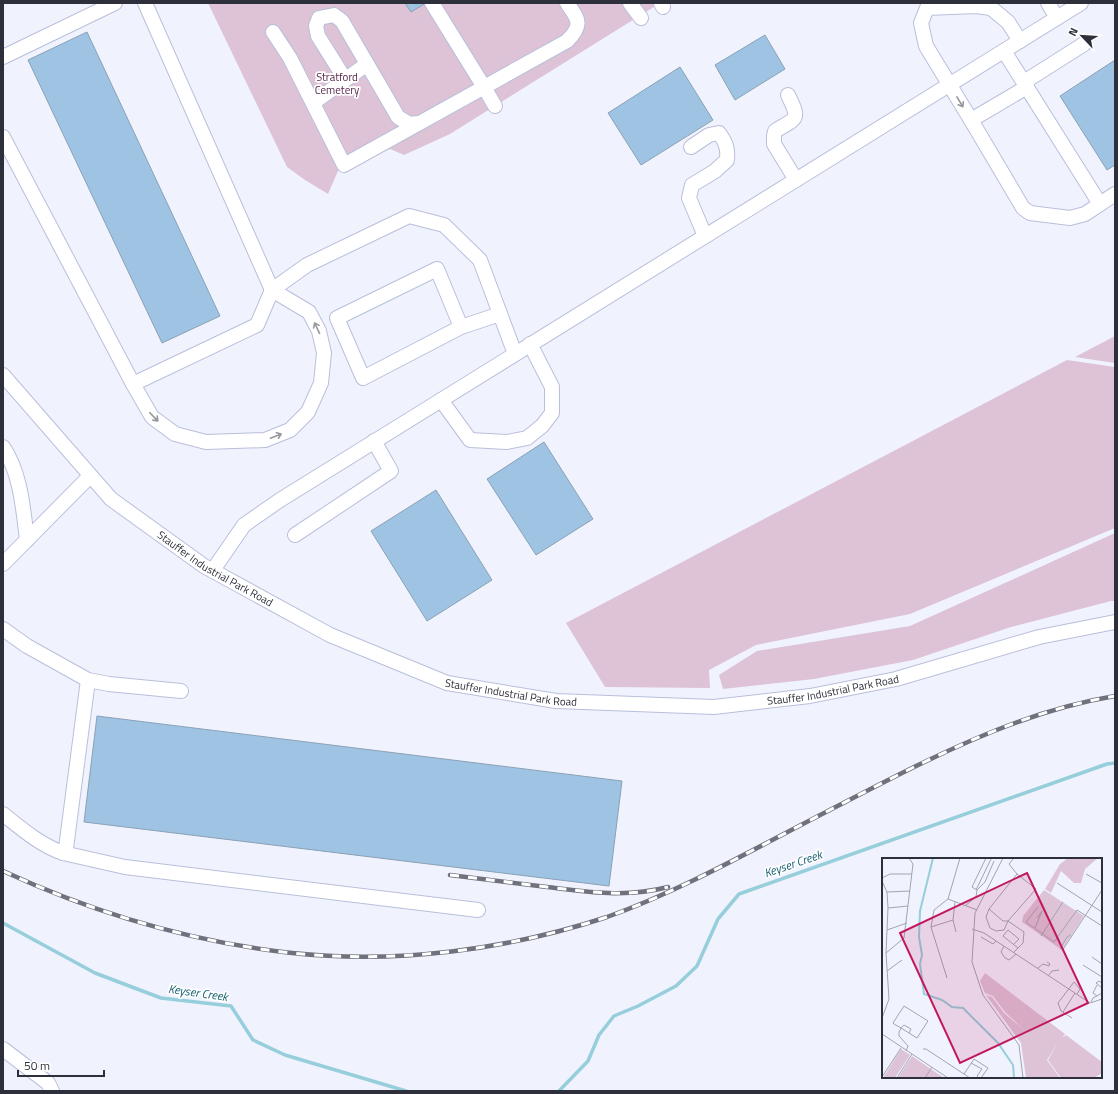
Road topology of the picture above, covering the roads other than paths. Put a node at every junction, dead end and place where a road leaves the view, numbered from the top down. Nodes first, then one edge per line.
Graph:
1 (115, 3) edge
2 (145, 3) edge
3 (432, 3) edge
4 (567, 3) edge
5 (630, 3) edge
6 (1048, 3) edge
7 (1081, 3) edge
8 (641, 18) dead end
9 (1057, 18) junction
10 (273, 32) dead end
11 (1020, 41) junction
12 (1084, 44) dead end
13 (1004, 51) junction
14 (3, 57) edge
15 (367, 64) junction
16 (345, 79) junction
17 (949, 84) junction
18 (1025, 84) junction
19 (484, 87) junction
20 (788, 95) dead end
21 (313, 103) junction
22 (495, 106) dead end
23 (971, 120) junction
24 (420, 123) junction
25 (3, 137) edge
26 (691, 147) dead end
27 (796, 180) junction
28 (1115, 194) edge
29 (1100, 204) junction
30 (705, 236) junction
31 (272, 290) junction
32 (500, 314) junction
33 (461, 327) junction
34 (530, 344) junction
35 (515, 354) junction
36 (3, 375) edge
37 (133, 384) junction
38 (441, 400) junction
39 (374, 441) junction
40 (3, 447) edge
41 (90, 476) junction
42 (295, 535) dead end
43 (27, 540) junction
44 (3, 564) edge
45 (213, 570) junction
46 (1115, 622) edge
47 (3, 629) edge
48 (88, 680) junction
49 (182, 691) dead end
50 (3, 814) edge
51 (63, 853) junction
52 (478, 910) dead end
53 (3, 1049) edge
54 (52, 1091) edge

1 - 14 street
2 - 31 street
3 - 19 street
4 - 19 street
5 - 8 street
6 - 9 street
7 - 9 street
9 - 11 street
10 - 21 street
11 - 13 street
11 - 17 street
12 - 18 street
13 - 17 street
13 - 18 street
15 - 16 street
15 - 16 street
15 - 24 street
16 - 21 street
17 -> 23 street
17 - 27 street
18 - 23 street
18 - 29 street
19 - 22 street
19 - 24 street
20 - 27 street
21 - 24 street
23 - 29 street
25 - 37 street
26 - 30 street
27 - 30 street
28 - 29 street
30 - 34 street
31 - 32 street
31 - 37 street
37 -> 31 street
32 - 33 street
32 - 35 street
33 - 33 street
34 - 35 street
34 - 38 street
35 - 38 street
36 - 41 street, Stauffer Industrial Park Road
38 - 39 street
39 - 42 street
39 - 45 street
40 - 43 street
41 - 43 street
41 - 45 street, Stauffer Industrial Park Road
43 - 44 street
45 - 46 street, Stauffer Industrial Park Road
47 - 48 street
48 - 49 street
48 - 51 street
50 - 51 street
51 - 52 street
53 - 54 street

